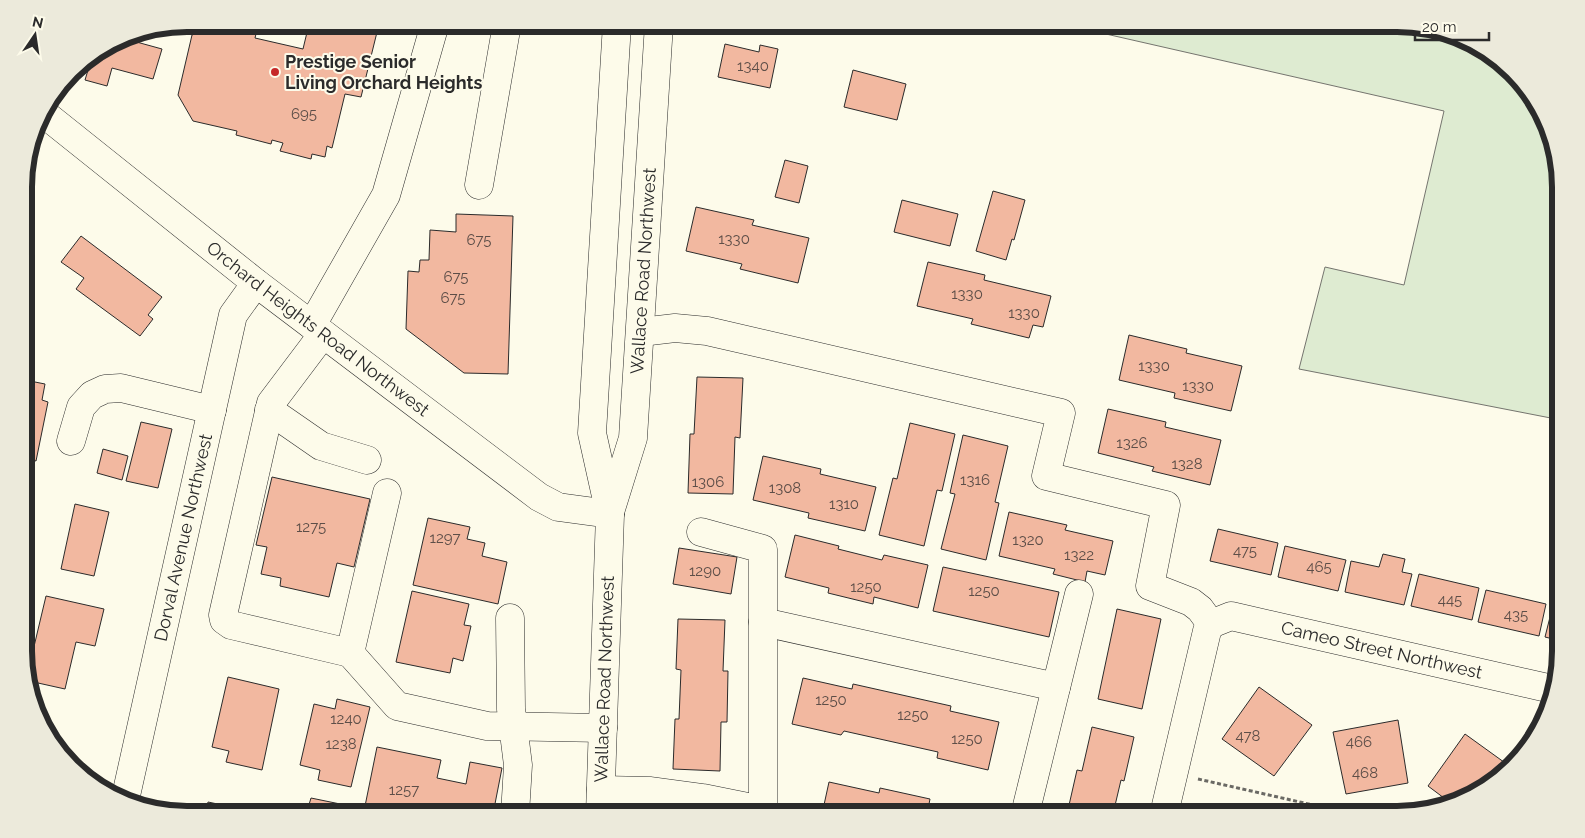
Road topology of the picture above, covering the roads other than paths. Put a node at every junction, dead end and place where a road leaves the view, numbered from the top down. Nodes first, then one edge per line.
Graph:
1 (432, 33) edge
2 (505, 33) edge
3 (615, 33) edge
4 (658, 33) edge
5 (49, 118) edge
6 (479, 185) dead end
7 (256, 282) junction
8 (318, 330) junction
9 (640, 332) junction
10 (212, 410) junction
11 (269, 410) junction
12 (71, 441) dead end
13 (367, 460) dead end
14 (387, 493) dead end
15 (610, 514) junction
16 (701, 532) dead end
17 (1079, 594) dead end
18 (510, 618) dead end
19 (763, 622) junction
20 (1211, 624) junction
21 (350, 653) junction
22 (1056, 687) junction
23 (1548, 688) edge
24 (514, 726) junction
25 (603, 728) junction
26 (127, 793) edge
27 (601, 802) edge
28 (1028, 805) edge
29 (1166, 805) edge
30 (516, 806) edge
31 (741, 806) edge
32 (763, 806) edge

1 - 8 main road
2 - 6 main road
3 - 15 main road, Wallace Road Northwest
4 - 9 main road, Wallace Road Northwest
5 - 7 main road, Orchard Heights Road Northwest
7 - 8 main road, Orchard Heights Road Northwest
7 - 10 main road, Dorval Avenue Northwest
8 - 11 main road
8 - 15 main road, Orchard Heights Road Northwest
9 - 15 main road, Wallace Road Northwest
9 - 20 main road
10 - 12 main road
10 - 26 main road, Dorval Avenue Northwest
11 - 13 main road
11 - 21 main road
14 - 21 main road
15 - 25 main road, Wallace Road Northwest
16 - 19 main road
17 - 22 main road
18 - 24 main road
19 - 22 main road
19 - 32 main road
20 - 23 main road, Cameo Street Northwest
20 - 29 main road
21 - 24 main road
22 - 28 main road
24 - 25 main road
24 - 30 main road
25 - 27 main road, Wallace Road Northwest
27 - 31 main road

